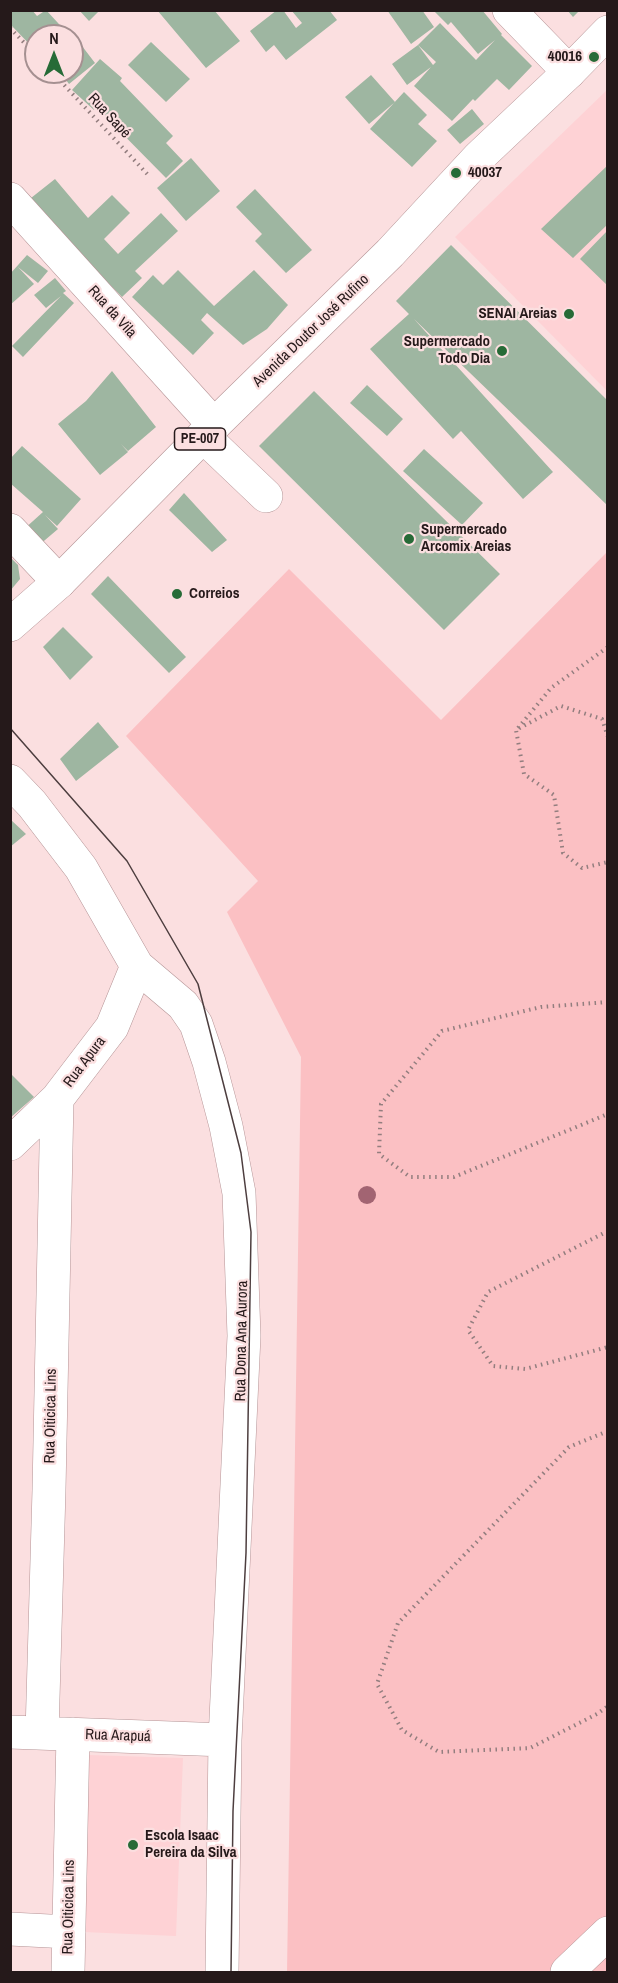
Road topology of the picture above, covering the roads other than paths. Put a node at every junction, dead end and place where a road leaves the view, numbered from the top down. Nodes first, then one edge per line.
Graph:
1 (509, 10) edge
2 (608, 32) edge
3 (569, 72) junction
4 (10, 199) edge
5 (208, 430) junction
6 (266, 496) dead end
7 (10, 530) edge
8 (59, 582) junction
9 (10, 625) edge
10 (10, 781) edge
11 (137, 966) junction
12 (57, 1099) junction
13 (10, 1144) edge
14 (42, 1733) edge
15 (225, 1740) junction
16 (10, 1929) edge
17 (69, 1932) junction
18 (608, 1933) edge
19 (68, 1972) edge
20 (222, 1972) edge
21 (567, 1972) edge

1 - 3 street
2 - 3 street, Avenida Doutor José Rufino / PE-007
3 - 5 street, Avenida Doutor José Rufino / PE-007
4 - 5 street, Rua da Vila
5 - 6 street, Rua da Vila
5 - 8 street, Avenida Doutor José Rufino / PE-007
7 - 8 street
8 - 9 street, Avenida Doutor José Rufino / PE-007
10 - 11 street, Rua Dona Ana Aurora
11 - 12 street, Rua Apura
11 - 15 street, Rua Dona Ana Aurora
12 - 13 street, Rua Apura
12 - 14 street, Rua Oiticica Lins
14 - 15 street, Rua Arapuá
14 - 17 street, Rua Oiticica Lins
15 - 20 street, Rua Dona Ana Aurora
16 - 17 street
17 - 19 street, Rua Oiticica Lins
18 - 21 street

